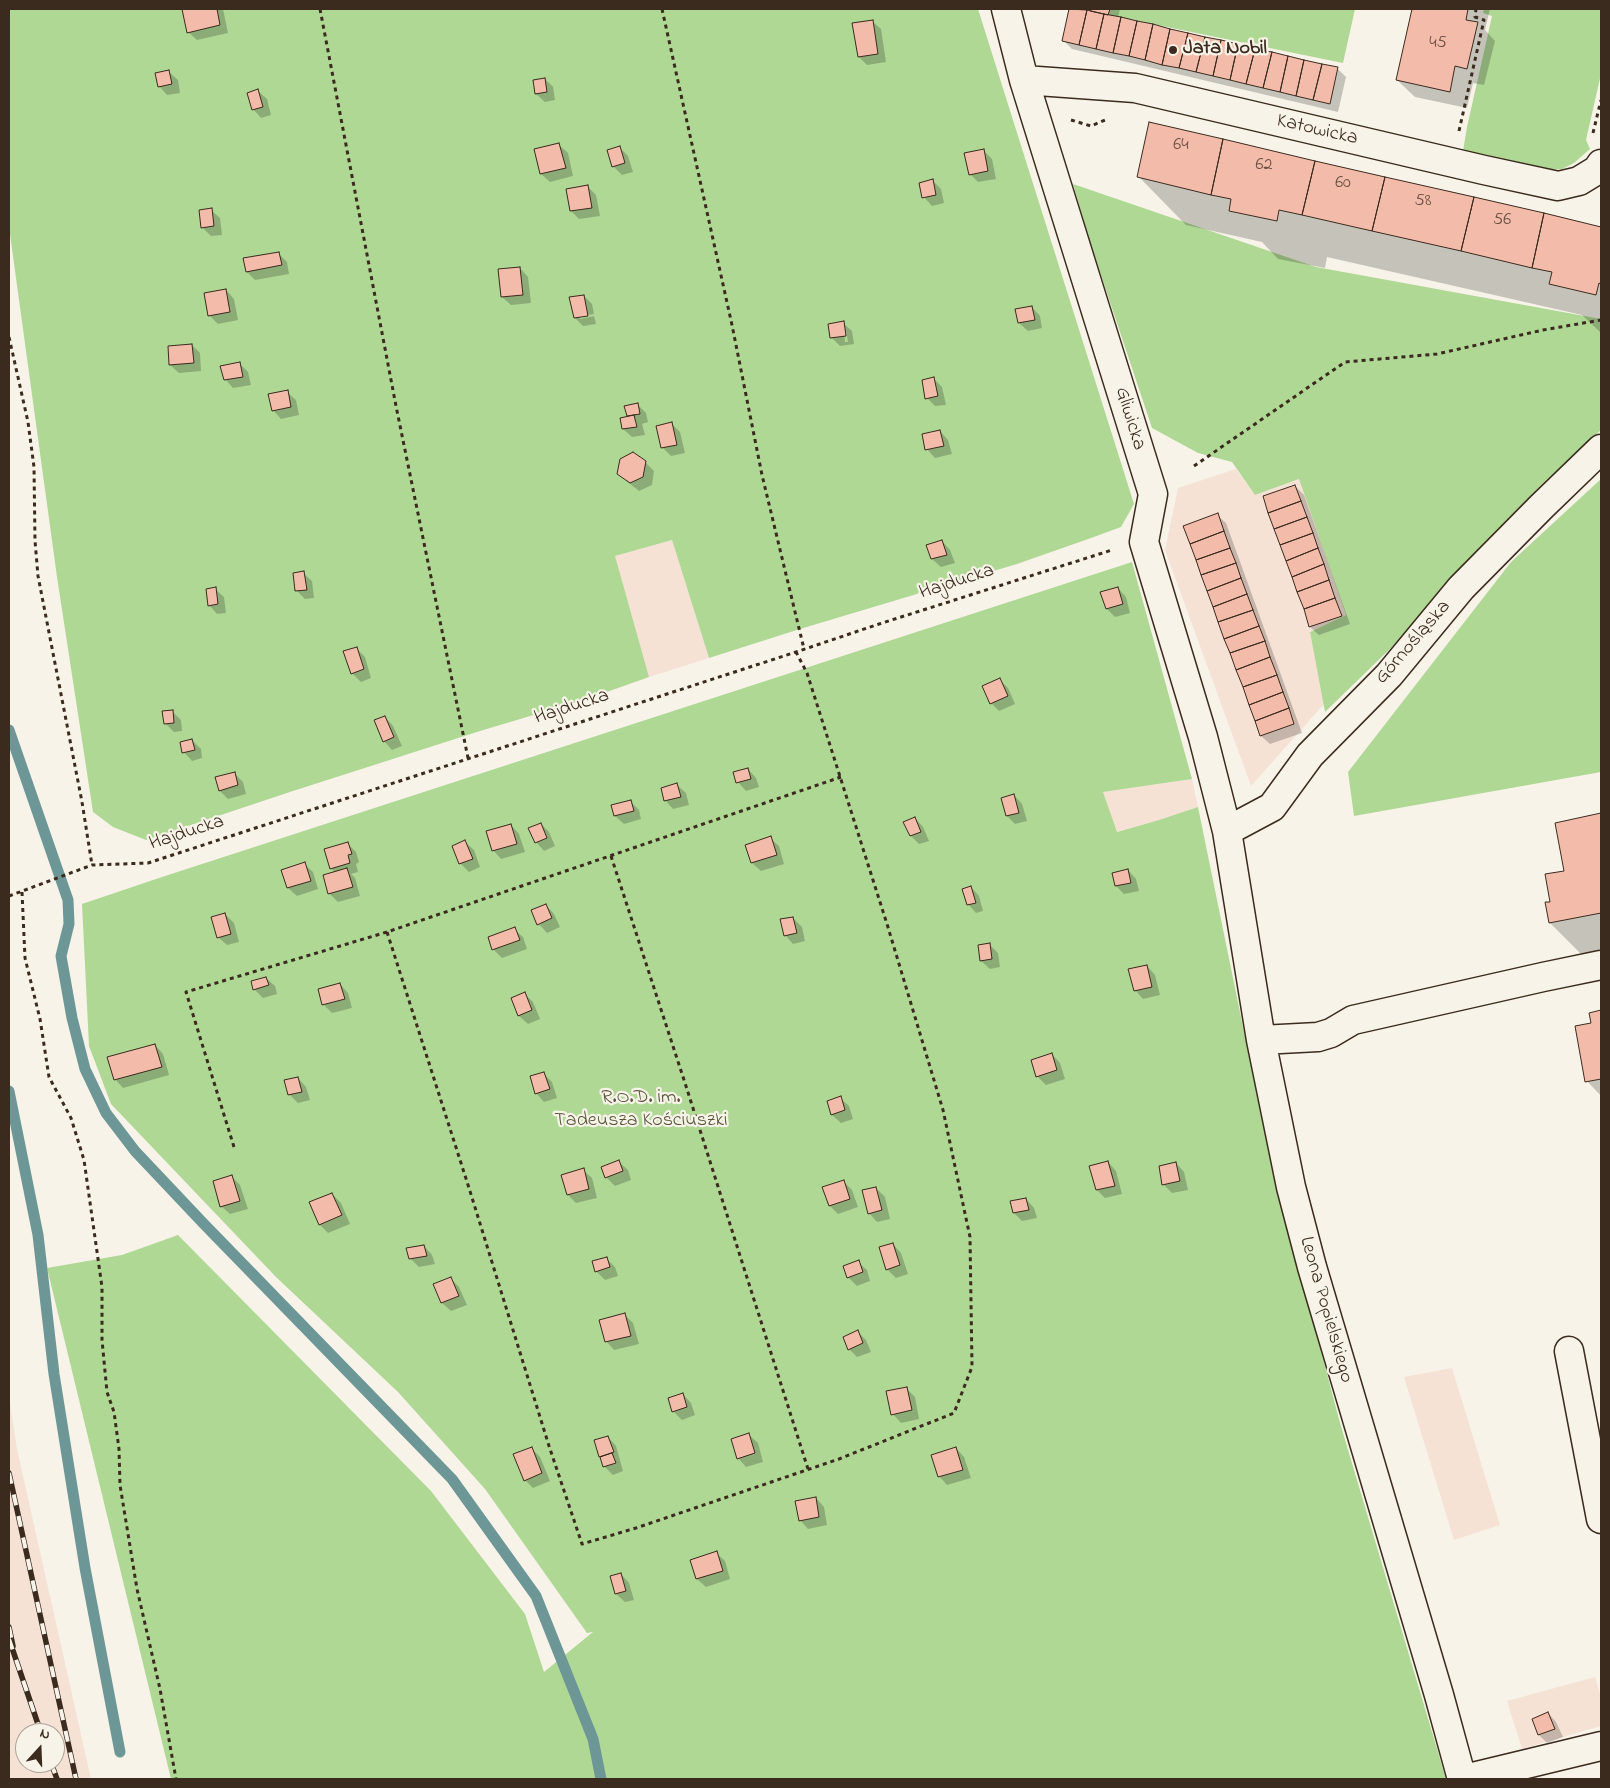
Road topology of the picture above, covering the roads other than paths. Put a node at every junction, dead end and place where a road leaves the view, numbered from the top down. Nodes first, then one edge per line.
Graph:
1 (1006, 9) edge
2 (1024, 80) junction
3 (1601, 164) edge
4 (1601, 449) edge
5 (1227, 831) junction
6 (1601, 966) edge
7 (1261, 1040) junction
8 (1569, 1351) dead end
9 (1601, 1519) edge
10 (1601, 1746) edge
11 (1463, 1779) edge

1 - 2 street, Gliwicka
2 - 3 street, Katowicka
2 - 5 street, Gliwicka
4 - 5 street, Górnośląska
5 - 7 street, Leona Popielskiego
6 - 7 street
7 - 11 street, Leona Popielskiego
8 - 9 street
10 - 11 street

